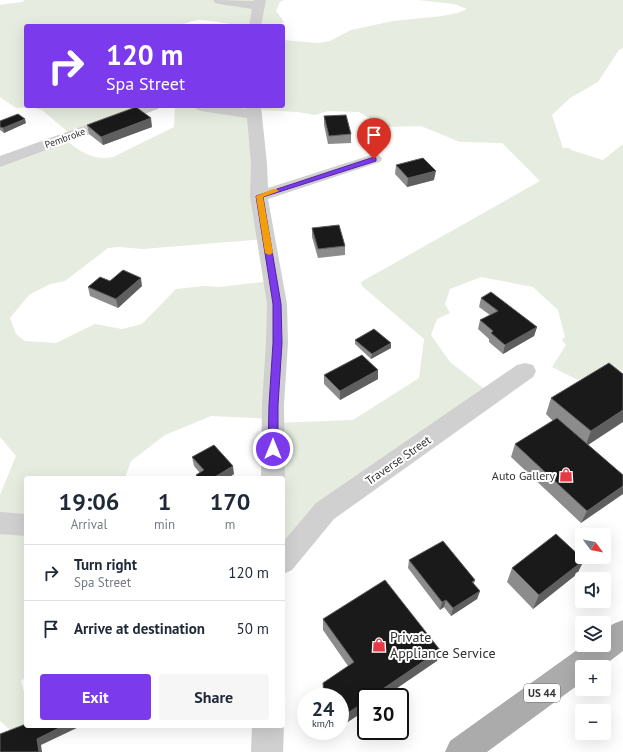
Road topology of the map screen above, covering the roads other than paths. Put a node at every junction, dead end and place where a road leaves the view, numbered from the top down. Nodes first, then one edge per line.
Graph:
1 (218, 0) edge
2 (259, 3) edge
3 (255, 24) edge
4 (148, 108) edge
5 (227, 108) edge
6 (253, 110) edge
7 (374, 159) dead end
8 (0, 162) edge
9 (259, 196) junction
10 (525, 371) dead end
11 (273, 476) edge
12 (0, 523) edge
13 (24, 525) edge
14 (285, 560) edge
15 (623, 634) edge
16 (268, 728) edge
17 (267, 752) edge
18 (461, 752) edge

1 - 2 street
2 - 3 street
4 - 8 street, Pembroke
5 - 6 street
6 - 9 street
7 - 9 street
9 - 11 street
10 - 14 street, Traverse Street
12 - 13 street
15 - 18 main road, US 44
16 - 17 street

